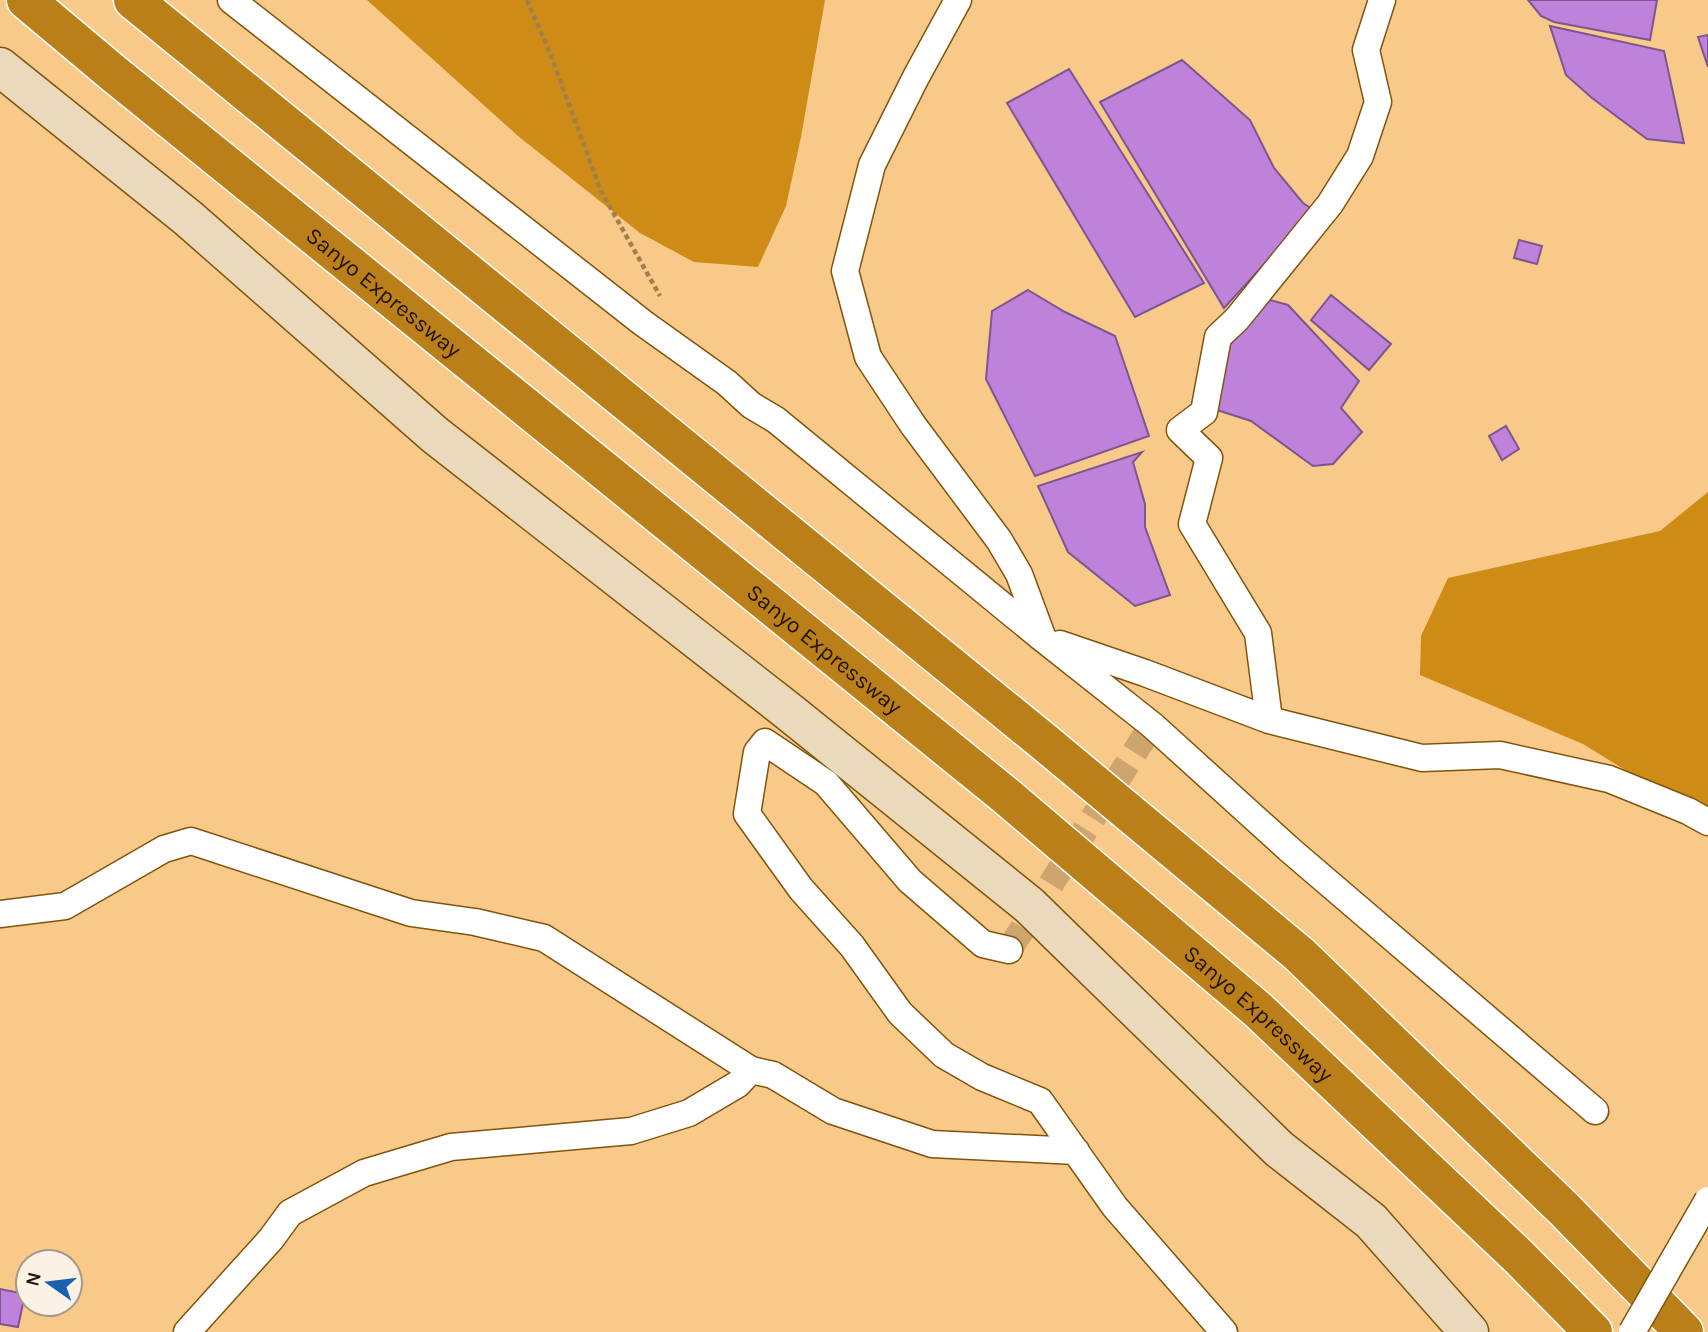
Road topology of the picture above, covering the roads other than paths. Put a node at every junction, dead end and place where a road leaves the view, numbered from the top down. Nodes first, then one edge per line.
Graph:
1 (26, 0) edge
2 (133, 0) edge
3 (232, 0) edge
4 (958, 0) edge
5 (1382, 0) edge
6 (0, 66) edge
7 (1042, 638) junction
8 (1269, 720) junction
9 (1708, 822) edge
10 (0, 914) edge
11 (1009, 950) dead end
12 (751, 1070) junction
13 (1595, 1111) dead end
14 (1076, 1152) junction
15 (1708, 1200) edge
16 (187, 1332) edge
17 (1224, 1332) edge
18 (1469, 1332) edge
19 (1593, 1332) edge
20 (1632, 1332) edge
21 (1684, 1332) edge

1 - 19 highway, Sanyo Expressway
2 - 21 highway
3 - 7 street
4 - 7 street
5 - 8 street
6 - 18 street
7 - 8 street
7 - 13 street
8 - 9 street
10 - 12 street
11 - 14 street
12 - 14 street
12 - 16 street
14 - 17 street
15 - 20 street, bridge

